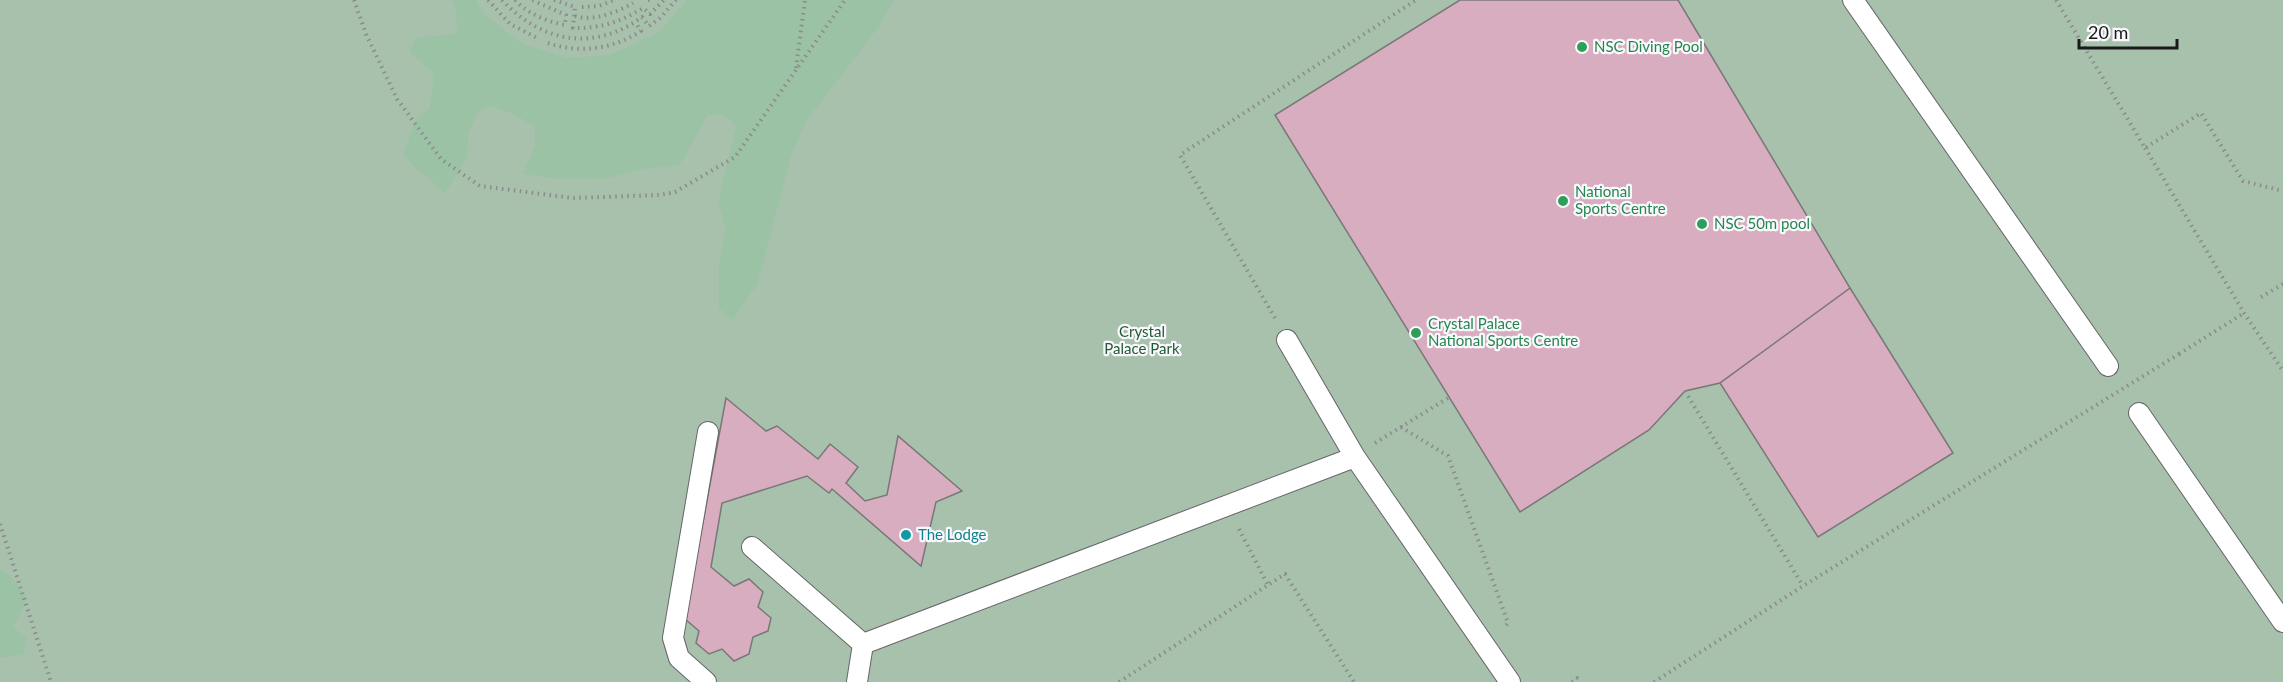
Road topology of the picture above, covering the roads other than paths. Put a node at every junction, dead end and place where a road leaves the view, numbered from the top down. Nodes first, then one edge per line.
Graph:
1 (1852, 0) edge
2 (1287, 340) road end
3 (2108, 366) dead end
4 (2139, 413) dead end
5 (708, 432) dead end
6 (1355, 457) junction
7 (752, 547) dead end
8 (2283, 622) edge
9 (863, 644) junction
10 (706, 682) edge
11 (857, 682) edge
12 (1510, 682) edge

1 - 3 lane
2 - 6 lane
4 - 8 lane
5 - 10 lane
6 - 9 lane
6 - 12 lane
7 - 9 lane
9 - 11 lane

